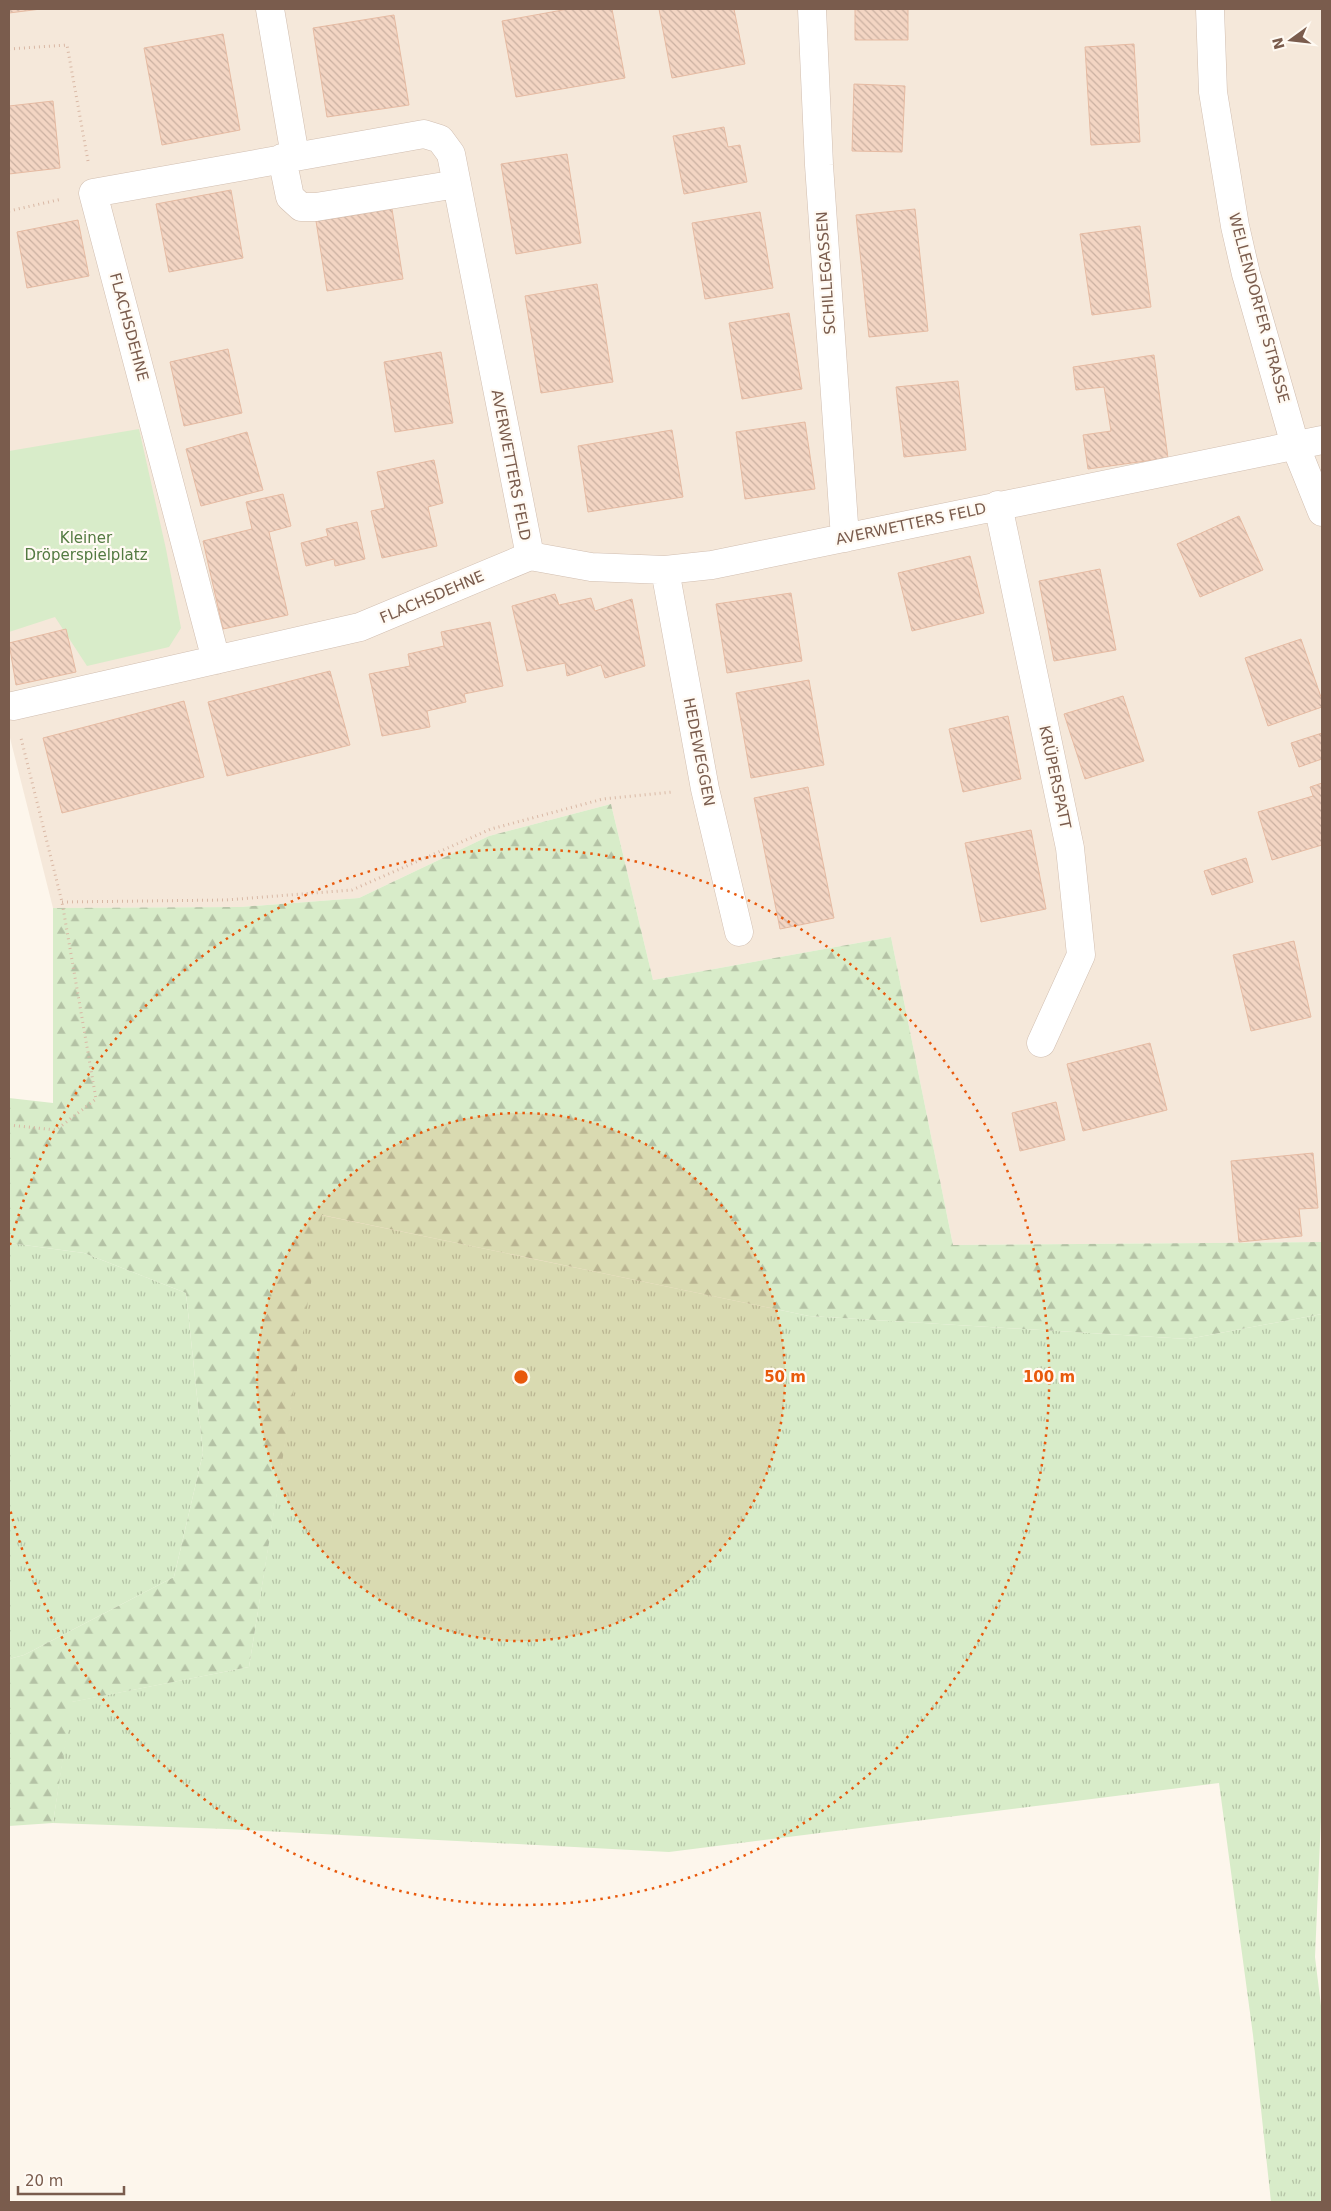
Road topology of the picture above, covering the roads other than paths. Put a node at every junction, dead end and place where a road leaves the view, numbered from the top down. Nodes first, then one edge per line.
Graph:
1 (270, 9) edge
2 (812, 9) edge
3 (1210, 9) edge
4 (289, 157) junction
5 (457, 184) junction
6 (1322, 440) edge
7 (1295, 445) junction
8 (998, 506) junction
9 (1322, 512) edge
10 (845, 538) junction
11 (530, 556) junction
12 (665, 570) junction
13 (216, 660) junction
14 (13, 706) road end
15 (739, 932) dead end
16 (1041, 1043) dead end

1 - 4 street
2 - 10 street, SCHILLEGASSEN
3 - 7 street, WELLENDORFER STRASSE
4 - 5 street, AVERWETTERS FELD
4 - 5 street
4 - 13 street, FLACHSDEHNE
5 - 11 street, AVERWETTERS FELD
6 - 7 street, AVERWETTERS FELD
7 - 8 street, AVERWETTERS FELD
7 - 9 street, WELLENDORFER STRASSE
8 - 10 street, AVERWETTERS FELD
8 - 16 street, KRÜPERSPATT
10 - 12 street, AVERWETTERS FELD
11 - 12 street, AVERWETTERS FELD
11 - 13 street, FLACHSDEHNE
12 - 15 street, HEDEWEGGEN
13 - 14 street, FLACHSDEHNE

